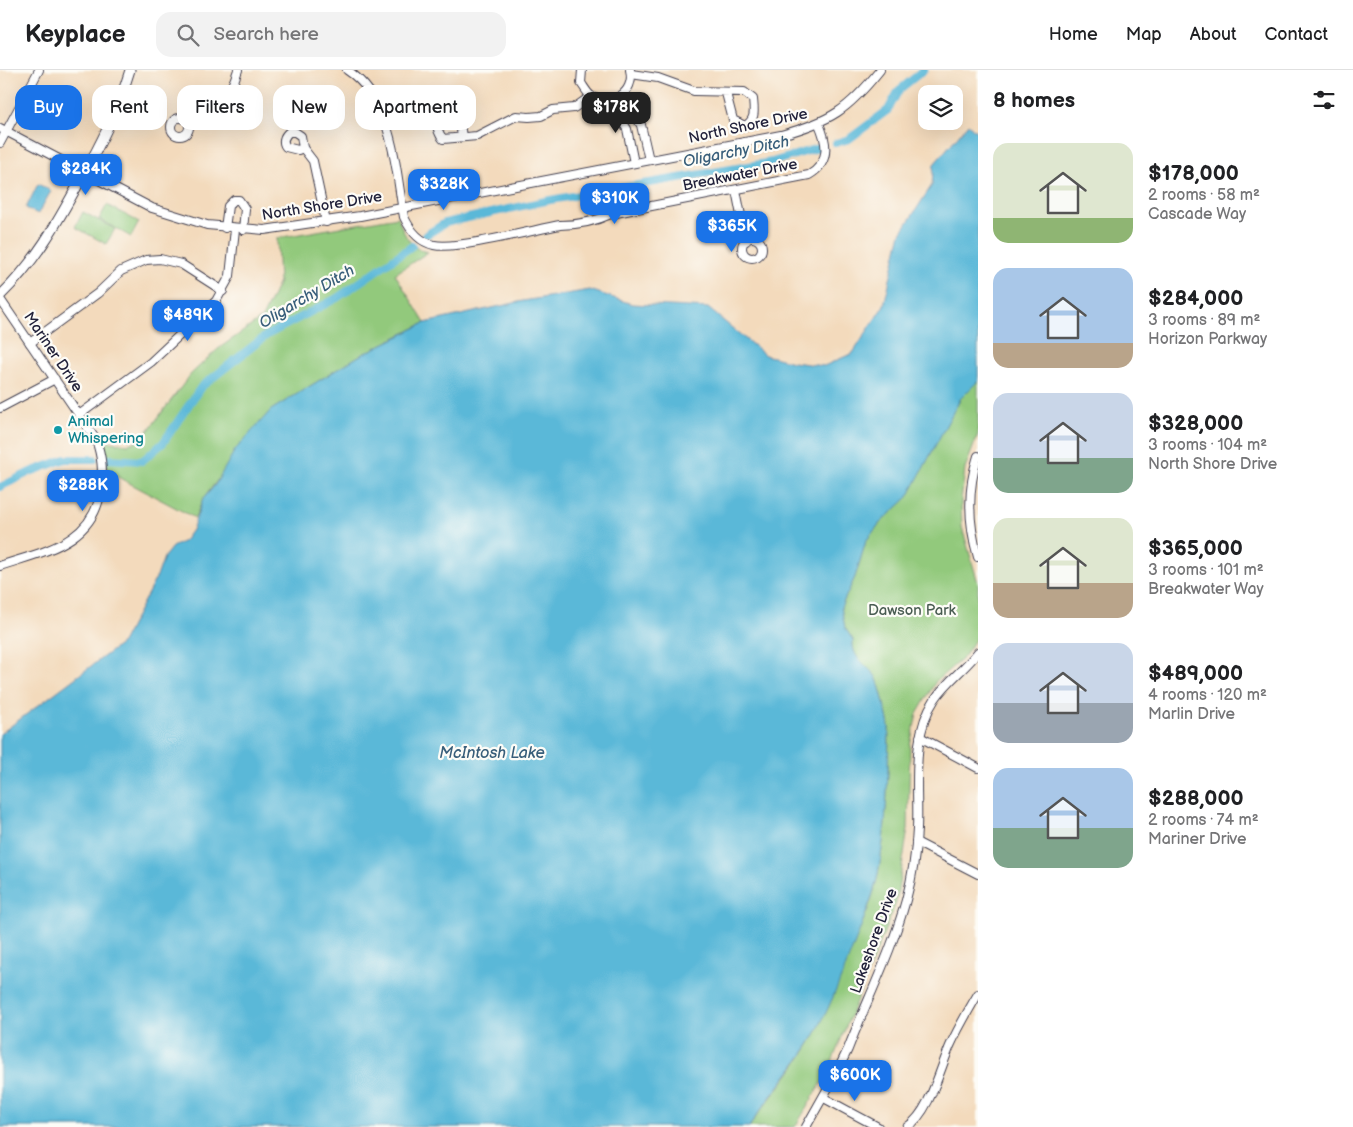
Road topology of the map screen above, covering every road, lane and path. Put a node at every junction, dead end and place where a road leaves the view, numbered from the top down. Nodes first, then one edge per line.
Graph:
1 (40, 70) edge
2 (130, 70) edge
3 (238, 70) edge
4 (347, 70) edge
5 (582, 70) edge
6 (880, 70) edge
7 (630, 72) edge
8 (232, 85) edge
9 (726, 93) junction
10 (622, 95) junction
11 (591, 96) junction
12 (609, 100) junction
13 (819, 124) junction
14 (3, 130) edge
15 (462, 137) junction
16 (0, 143) edge
17 (303, 148) dead end
18 (649, 160) junction
19 (634, 163) junction
20 (84, 173) junction
21 (736, 190) junction
22 (403, 208) junction
23 (326, 222) junction
24 (225, 228) junction
25 (239, 230) junction
26 (746, 240) dead end
27 (223, 291) junction
28 (0, 297) edge
29 (30, 343) junction
30 (55, 379) junction
31 (0, 408) edge
32 (79, 415) junction
33 (978, 459) edge
34 (978, 557) edge
35 (0, 566) edge
36 (978, 652) edge
37 (920, 737) junction
38 (978, 768) edge
39 (916, 842) junction
40 (978, 874) edge
41 (978, 994) edge
42 (824, 1098) junction
43 (806, 1127) edge
44 (878, 1127) edge
45 (907, 1127) edge

1 - 14 street
2 - 20 street
3 - 8 street
4 - 22 street, Breakwater Drive
5 - 11 street
6 - 13 street, North Shore Drive
7 - 9 street
7 - 10 street
9 - 9 street
10 - 12 street
10 - 18 street
11 - 12 street
11 - 15 street
12 - 19 street
13 - 18 street, North Shore Drive
13 - 21 street, Breakwater Drive
14 - 16 street
14 - 20 street, North Shore Drive
15 - 15 street
17 - 23 street
18 - 19 street, North Shore Drive
19 - 22 street, North Shore Drive
20 - 24 street, North Shore Drive
20 - 28 street
21 - 22 street, Breakwater Drive
21 - 26 street
22 - 23 street, North Shore Drive
23 - 25 street, North Shore Drive
24 - 25 street, North Shore Drive
24 - 25 street
25 - 27 street
27 - 29 street
27 - 32 street
28 - 29 street, Mariner Drive
29 - 30 street, Mariner Drive
30 - 31 street
30 - 32 street, Mariner Drive
32 - 35 street, Mariner Drive
33 - 34 street
36 - 37 street, Lakeshore Drive
37 - 38 street
37 - 39 street, Lakeshore Drive
39 - 40 street
39 - 42 street, Lakeshore Drive
41 - 45 street
42 - 43 street, Lakeshore Drive
42 - 44 street

